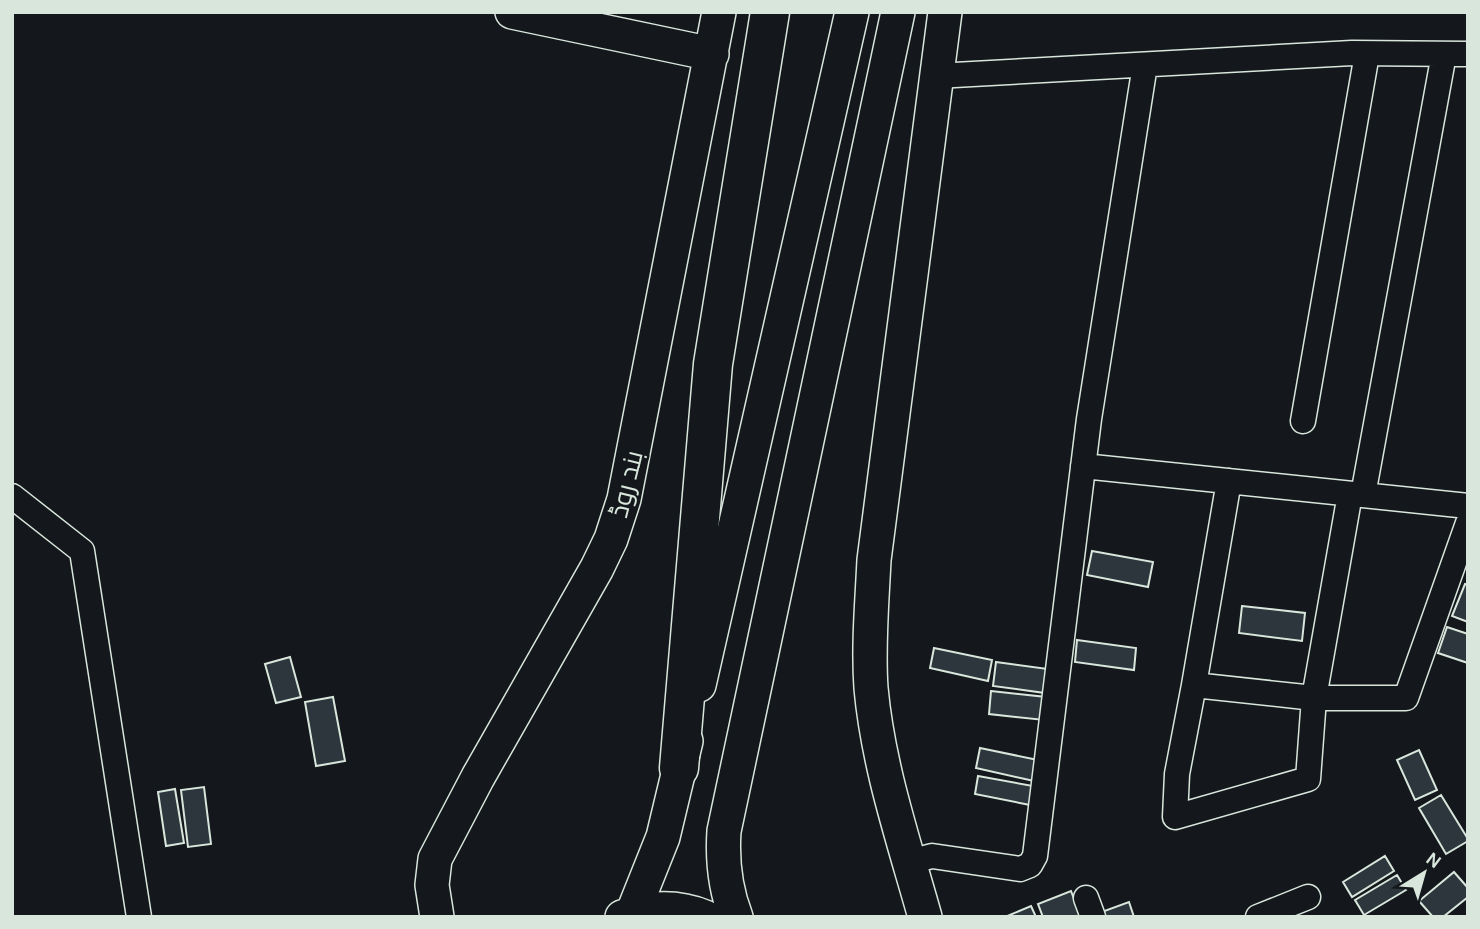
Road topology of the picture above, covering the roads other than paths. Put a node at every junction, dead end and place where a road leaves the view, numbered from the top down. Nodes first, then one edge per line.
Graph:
1 (512, 12) edge
2 (719, 12) edge
3 (770, 12) edge
4 (852, 12) edge
5 (898, 12) edge
6 (945, 12) edge
7 (1460, 48) edge
8 (712, 54) junction
9 (1367, 54) junction
10 (1145, 65) junction
11 (936, 76) junction
12 (1303, 421) dead end
13 (1083, 466) junction
14 (1229, 481) junction
15 (1356, 494) junction
16 (12, 496) edge
17 (1468, 506) edge
18 (1468, 523) edge
19 (1194, 685) junction
20 (1314, 698) junction
21 (679, 768) junction
22 (909, 862) junction
23 (1307, 897) dead end
24 (628, 915) edge
25 (139, 917) edge
26 (437, 917) edge
27 (705, 917) edge
28 (736, 917) edge
29 (925, 917) edge
30 (1258, 917) edge

1 - 8 main road
2 - 8 main road, بند روڈ
3 - 21 highway
4 - 21 main road
5 - 28 main road
6 - 11 main road
7 - 9 street
7 - 15 street
8 - 26 main road, بند روڈ
9 - 10 street
9 - 12 street
10 - 11 street
10 - 13 street
11 - 22 main road
13 - 14 street
13 - 22 street
14 - 15 street
14 - 19 street
15 - 17 street
15 - 20 street
16 - 25 street
18 - 20 street
19 - 20 street
19 - 20 street
21 - 24 main road
22 - 29 main road
23 - 30 street
24 - 27 main road

